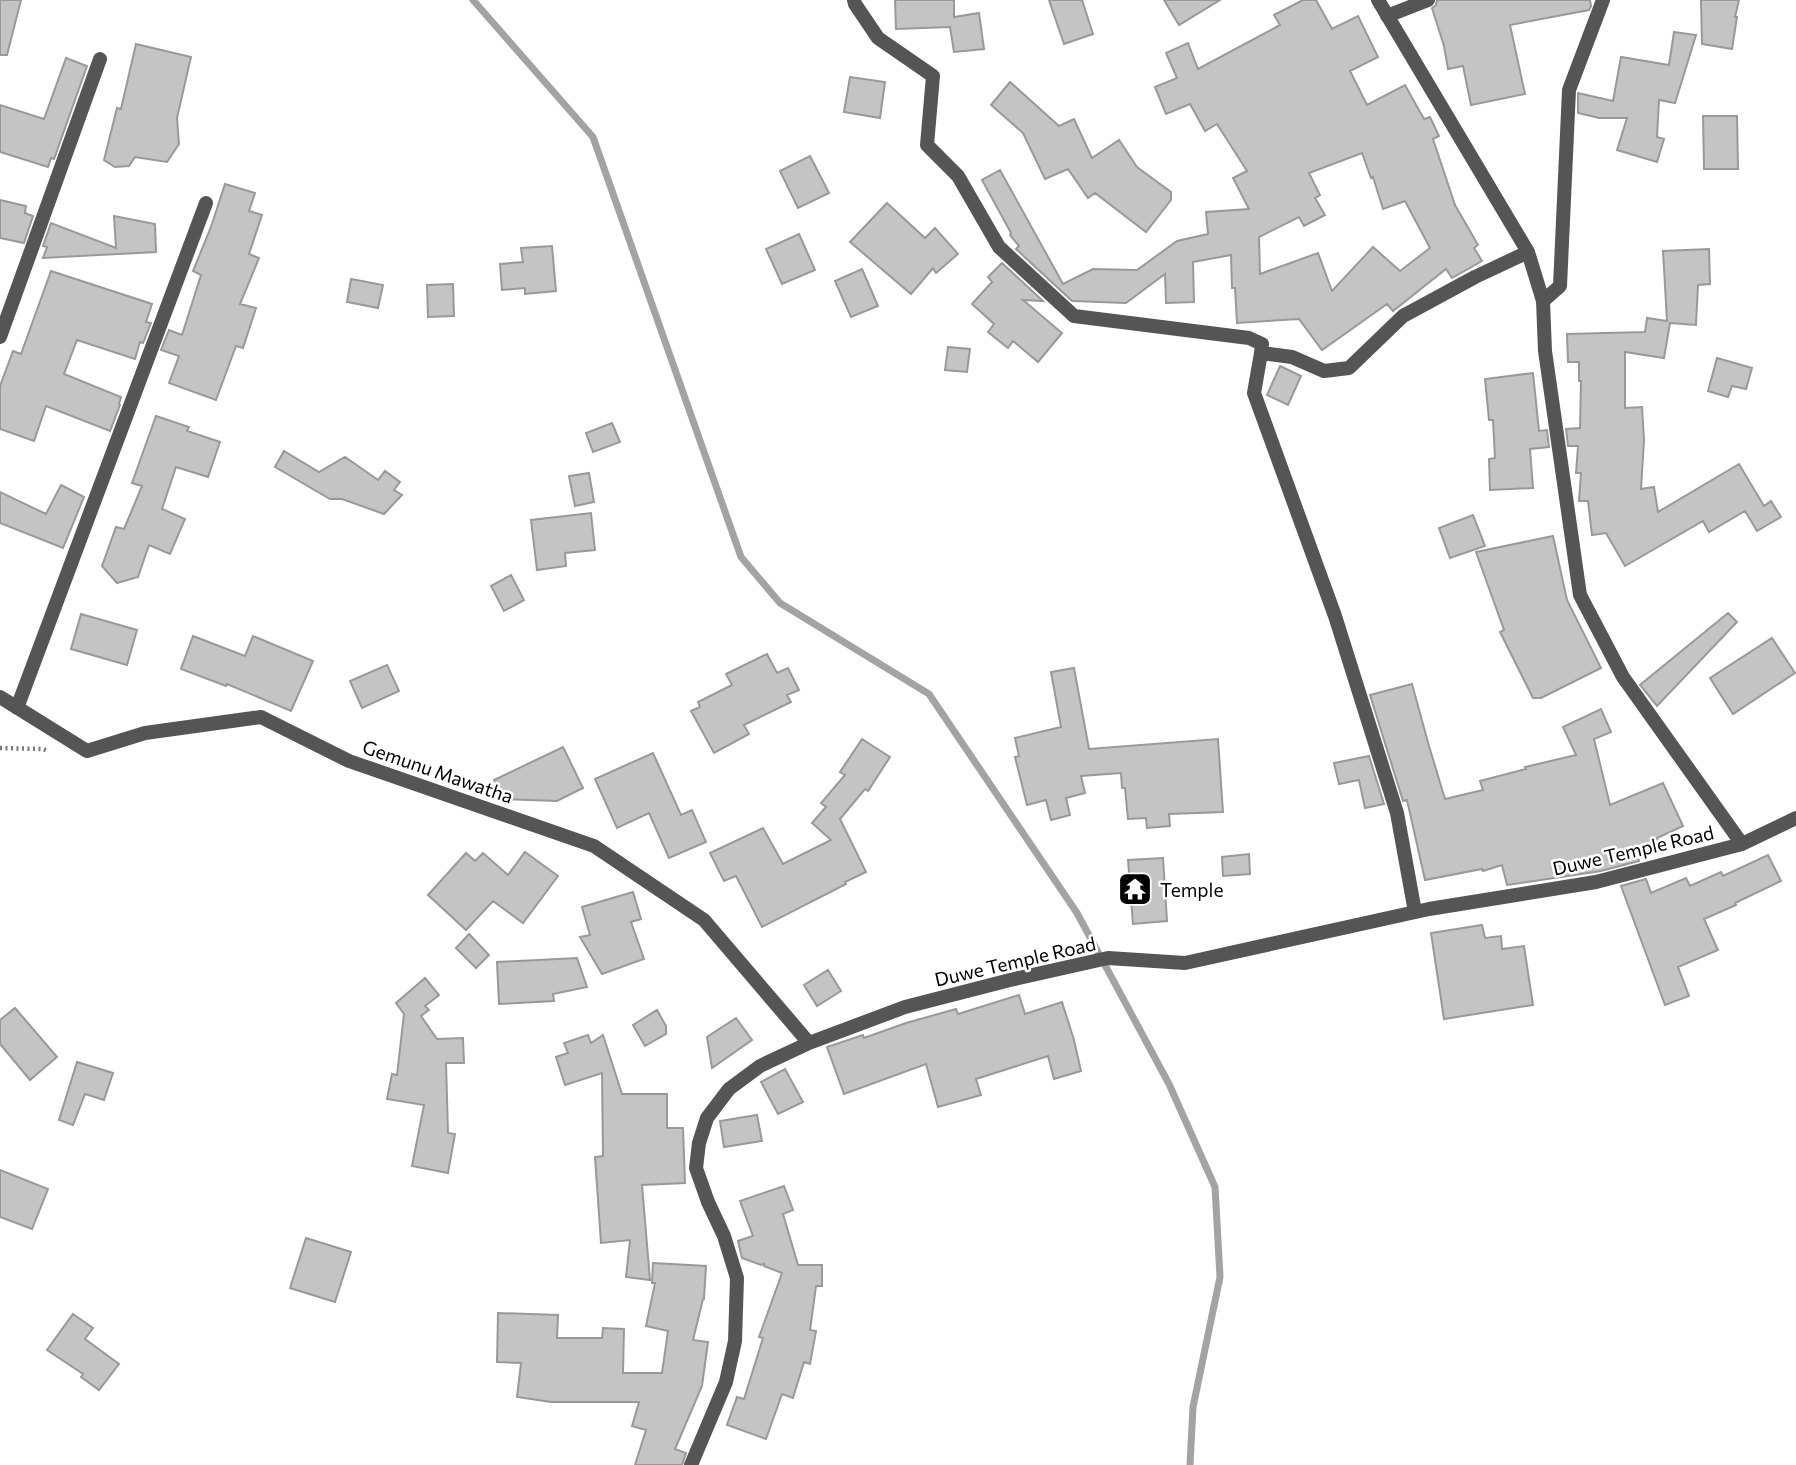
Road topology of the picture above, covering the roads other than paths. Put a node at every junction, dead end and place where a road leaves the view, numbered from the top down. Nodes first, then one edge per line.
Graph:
1 (854, 0) edge
2 (1378, 0) edge
3 (1428, 0) edge
4 (1602, 0) edge
5 (1387, 16) junction
6 (100, 60) dead end
7 (206, 203) dead end
8 (1528, 252) junction
9 (1543, 301) junction
10 (0, 337) edge
11 (1261, 353) junction
12 (0, 697) edge
13 (17, 708) junction
14 (1796, 818) edge
15 (1742, 844) junction
16 (1415, 912) junction
17 (809, 1043) junction
18 (691, 1465) edge

1 - 11 street
2 - 5 street
3 - 5 street
4 - 9 street
5 - 8 street
6 - 10 street
7 - 13 street
8 - 9 street
8 - 11 street
9 - 15 street
11 - 16 street
12 - 13 street, Gemunu Mawatha
13 - 17 street, Gemunu Mawatha
14 - 15 street, Duwe Temple Road
15 - 16 street, Duwe Temple Road
16 - 17 street, Duwe Temple Road
17 - 18 street, Duwe Temple Road

